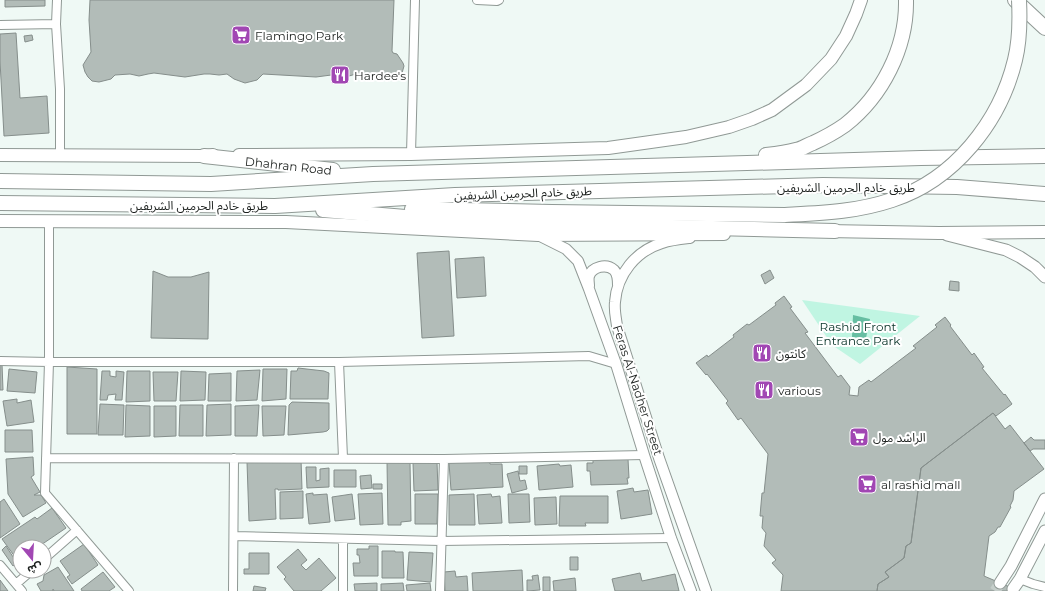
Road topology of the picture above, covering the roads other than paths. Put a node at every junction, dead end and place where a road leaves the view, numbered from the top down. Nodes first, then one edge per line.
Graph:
1 (56, 0) edge
2 (415, 0) edge
3 (477, 0) edge
4 (499, 0) edge
5 (861, 0) edge
6 (906, 0) edge
7 (1015, 0) edge
8 (1019, 0) edge
9 (56, 24) junction
10 (0, 25) edge
11 (1045, 28) edge
12 (0, 154) edge
13 (411, 154) junction
14 (60, 155) junction
15 (204, 156) junction
16 (1045, 156) edge
17 (678, 165) junction
18 (373, 174) junction
19 (0, 181) edge
20 (1045, 194) edge
21 (0, 203) edge
22 (275, 206) junction
23 (0, 221) edge
24 (49, 221) junction
25 (835, 231) junction
26 (1045, 232) edge
27 (939, 233) junction
28 (538, 235) junction
29 (702, 235) junction
30 (1045, 277) edge
31 (618, 285) junction
32 (589, 289) junction
33 (0, 361) edge
34 (49, 362) junction
35 (339, 362) junction
36 (616, 364) junction
37 (644, 455) junction
38 (46, 458) junction
39 (234, 458) junction
40 (343, 458) junction
41 (444, 458) junction
42 (1045, 499) edge
43 (77, 530) junction
44 (1045, 531) edge
45 (234, 536) junction
46 (671, 538) junction
47 (343, 539) junction
48 (441, 541) junction
49 (52, 552) edge
50 (0, 565) edge
51 (25, 579) edge
52 (1020, 579) junction
53 (1000, 583) tunnel mouth
54 (1045, 587) edge
55 (19, 588) edge
56 (1013, 589) dead end
57 (129, 591) edge
58 (233, 591) edge
59 (343, 591) edge
60 (440, 591) edge
61 (691, 591) edge
62 (706, 591) edge

1 - 9 street
2 - 13 street
3 - 4 street
5 - 13 main road
6 - 17 highway
7 - 11 highway
8 - 22 highway, bridge
9 - 10 street
9 - 14 street
12 - 14 main road
13 - 15 main road
14 - 15 main road
15 - 18 highway, Dhahran Road
16 - 17 highway, طريق خادم الحرمين الشريفين
17 - 18 highway, طريق خادم الحرمين الشريفين
18 - 19 highway, طريق خادم الحرمين الشريفين
20 - 22 highway, طريق خادم الحرمين الشريفين
21 - 22 highway, طريق خادم الحرمين الشريفين
22 - 25 highway
23 - 24 main road
24 - 28 main road
24 - 34 street
25 - 27 main road
25 - 29 main road
26 - 27 main road
27 - 30 main road
28 - 29 main road
28 - 32 street, Feras Al-Nadher Street
29 - 31 street, Feras Al-Nadher Street
31 - 32 street
31 - 62 street, Feras Al-Nadher Street
32 - 36 street, Feras Al-Nadher Street
33 - 34 street
34 - 35 street
34 - 38 street
35 - 36 street
35 - 40 street
36 - 37 street, Feras Al-Nadher Street
37 - 41 street
37 - 46 street, Feras Al-Nadher Street
38 - 39 street
38 - 43 street
39 - 40 street
39 - 45 street
40 - 41 street
41 - 48 street
42 - 53 main road
43 - 49 street
43 - 57 street
44 - 52 main road
45 - 47 street
45 - 58 street
46 - 48 street
46 - 61 street, Feras Al-Nadher Street
47 - 48 street
47 - 59 street
48 - 60 street
50 - 55 street
51 - 55 street
52 - 54 street
52 - 56 main road

